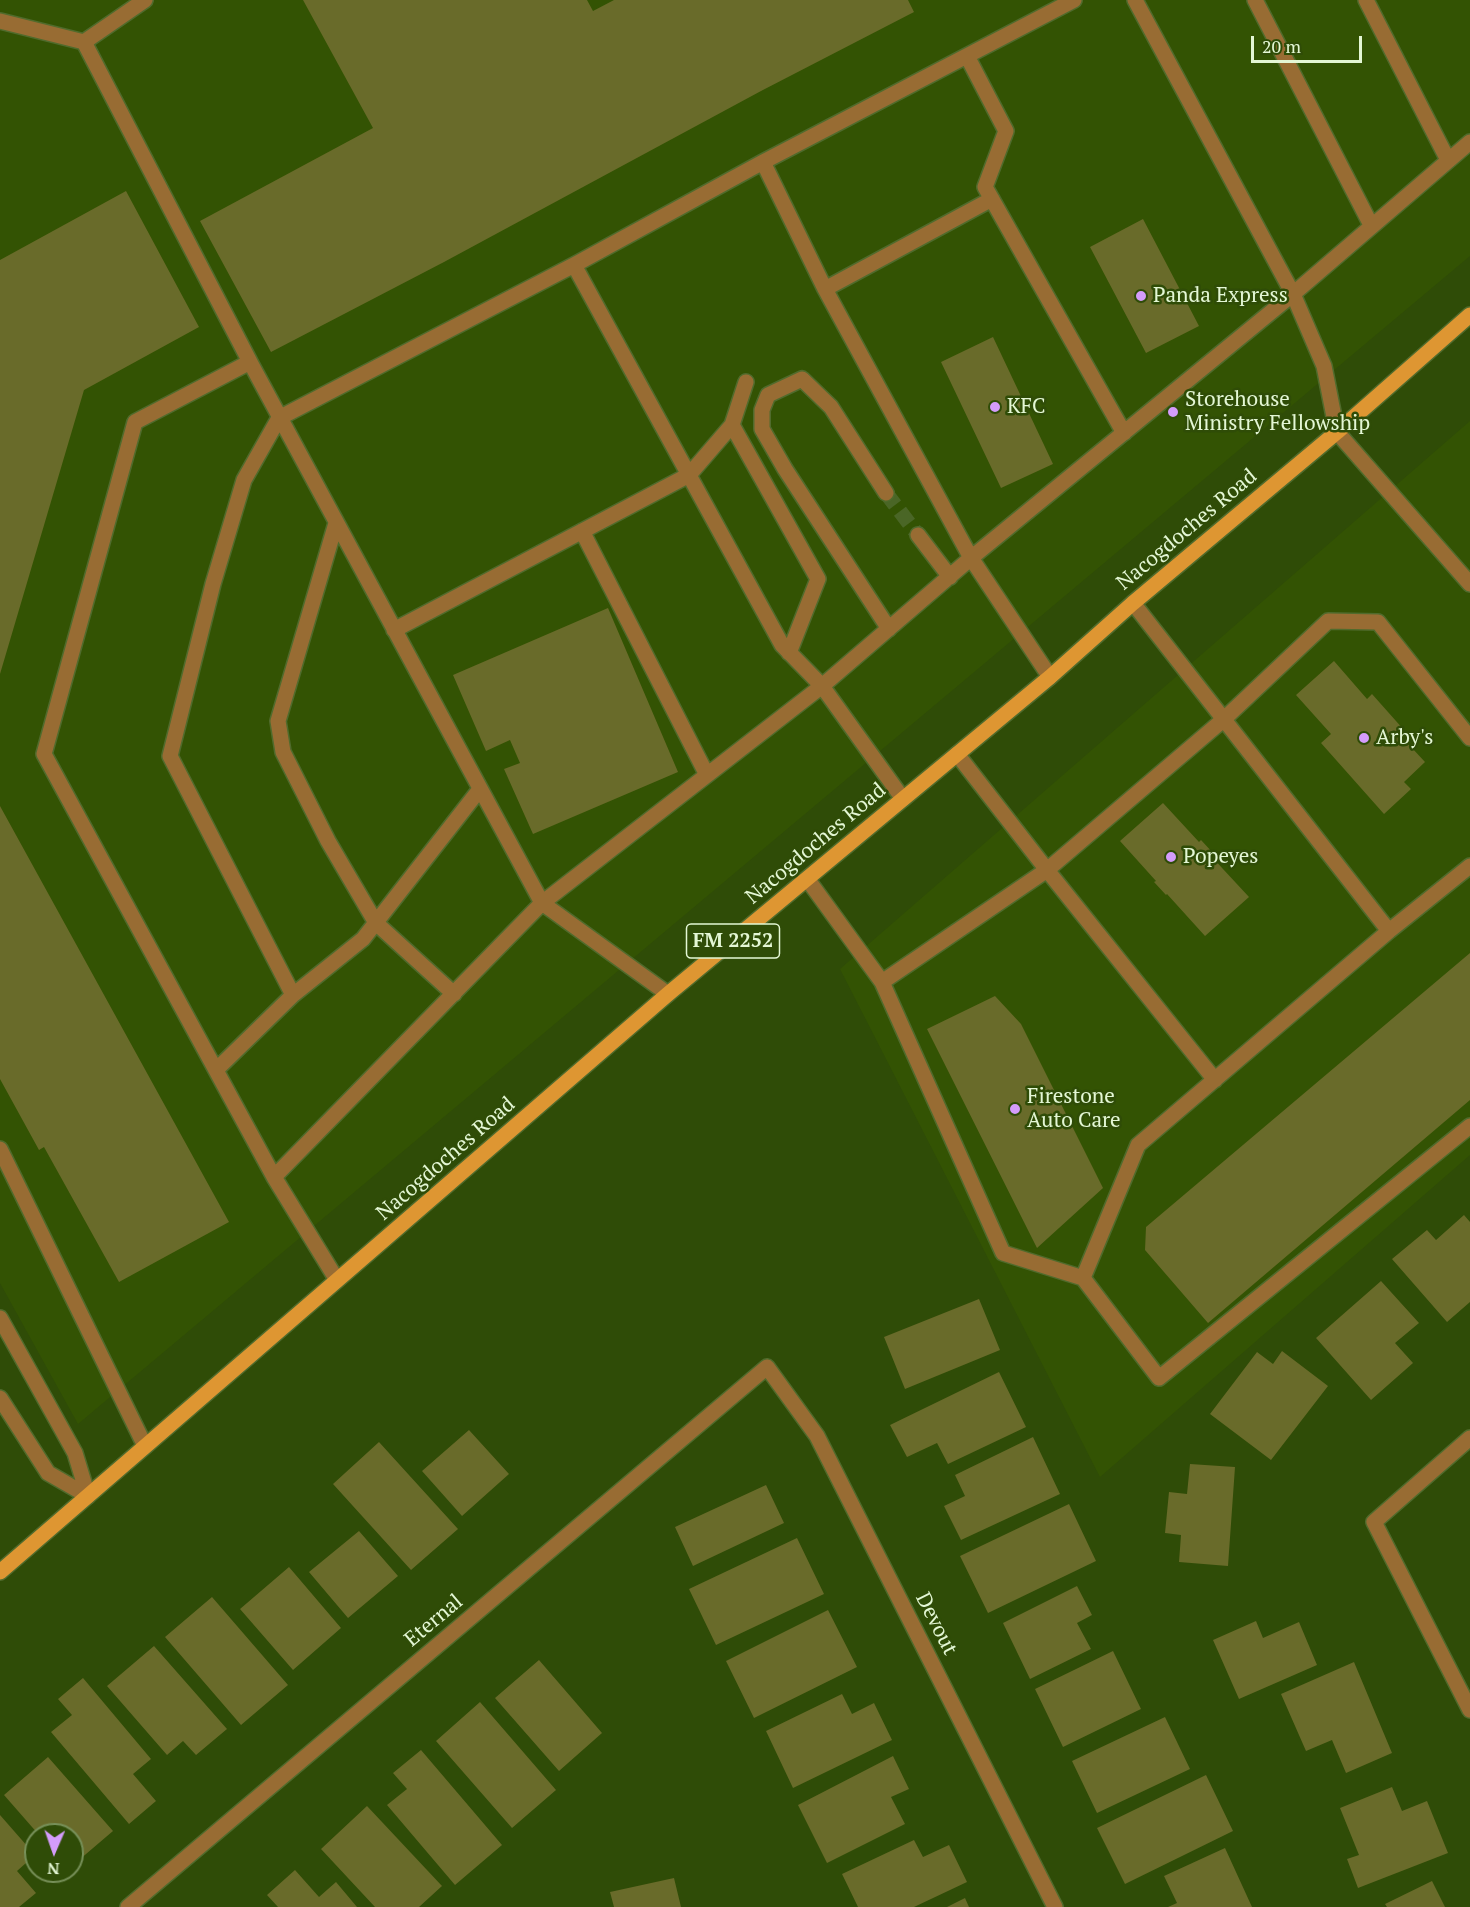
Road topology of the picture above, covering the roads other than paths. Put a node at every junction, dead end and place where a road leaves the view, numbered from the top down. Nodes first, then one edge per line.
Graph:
1 (145, 0) edge
2 (1074, 0) edge
3 (1135, 0) edge
4 (1255, 0) edge
5 (1366, 0) edge
6 (0, 21) edge
7 (84, 42) junction
8 (967, 56) junction
9 (1470, 142) edge
10 (1448, 160) junction
11 (762, 162) junction
12 (992, 199) junction
13 (1371, 225) junction
14 (574, 265) junction
15 (825, 289) junction
16 (1293, 294) junction
17 (1470, 315) edge
18 (250, 362) junction
19 (746, 382) dead end
20 (279, 418) junction
21 (732, 425) junction
22 (1337, 432) junction
23 (1124, 433) junction
24 (689, 476) junction
25 (886, 493) tunnel mouth
26 (336, 523) junction
27 (582, 531) junction
28 (918, 535) tunnel mouth
29 (971, 558) junction
30 (950, 577) junction
31 (1470, 584) edge
32 (1133, 603) junction
33 (889, 629) junction
34 (394, 630) junction
35 (789, 653) junction
36 (1050, 677) junction
37 (822, 686) junction
38 (1223, 720) junction
39 (1470, 738) edge
40 (957, 754) junction
41 (707, 775) junction
42 (480, 789) junction
43 (903, 799) junction
44 (1470, 866) edge
45 (1047, 870) junction
46 (808, 880) junction
47 (542, 903) junction
48 (376, 923) junction
49 (1389, 931) junction
50 (882, 982) junction
51 (454, 994) junction
52 (668, 994) junction
53 (293, 995) junction
54 (216, 1070) junction
55 (1215, 1080) junction
56 (1470, 1126) edge
57 (0, 1149) edge
58 (274, 1177) junction
59 (1083, 1278) junction
60 (337, 1280) junction
61 (0, 1318) edge
62 (767, 1367) joint
63 (0, 1398) edge
64 (1470, 1438) edge
65 (145, 1446) junction
66 (88, 1496) junction
67 (0, 1572) edge
68 (1470, 1710) edge
69 (128, 1907) edge
70 (1055, 1907) edge

1 - 7 street
2 - 8 street
3 - 16 street
4 - 13 street
5 - 10 street
6 - 7 street
7 - 18 street
8 - 11 street
8 - 12 street
9 - 10 street
10 - 13 street
11 - 14 street
11 - 15 street
12 - 15 street
12 - 23 street
13 - 16 street
14 - 20 street
14 - 24 street
15 - 29 street
16 - 22 street
16 - 23 street
17 - 22 main road, Nacogdoches Road / FM 2252
18 - 20 street
18 - 54 street
19 - 21 street
20 - 26 street
20 - 53 street
21 - 24 street
21 - 35 street
22 - 31 street
22 - 32 main road, Nacogdoches Road / FM 2252
23 - 29 street
24 - 27 street
24 - 35 street
25 - 33 street
26 - 34 street
26 - 48 street
27 - 34 street
27 - 41 street
28 - 30 street
29 - 30 street
29 - 36 street
30 - 33 street
32 - 36 main road, Nacogdoches Road / FM 2252
32 - 38 street
33 - 37 street
34 - 42 street
35 - 37 street
36 - 40 main road, Nacogdoches Road / FM 2252
37 - 41 street
37 - 43 street
38 - 39 street
38 - 45 street
38 - 49 street
40 - 43 main road, Nacogdoches Road / FM 2252
40 - 45 street
41 - 47 street
42 - 47 street
42 - 48 street
43 - 46 main road, Nacogdoches Road / FM 2252
44 - 49 street
45 - 50 street
45 - 55 street
46 - 50 street
46 - 52 main road, Nacogdoches Road / FM 2252
47 - 51 street
47 - 52 street
48 - 51 street
48 - 53 street
49 - 55 street
50 - 59 street
51 - 58 street
52 - 60 main road, Nacogdoches Road / FM 2252
53 - 54 street
54 - 58 street
55 - 59 street
56 - 59 street
57 - 65 street
58 - 60 street
60 - 65 main road, Nacogdoches Road / FM 2252
61 - 66 street
62 - 69 street, Eternal
62 - 70 street, Devout
63 - 66 street
64 - 68 street
65 - 66 main road, Nacogdoches Road / FM 2252
66 - 67 main road, Nacogdoches Road / FM 2252

